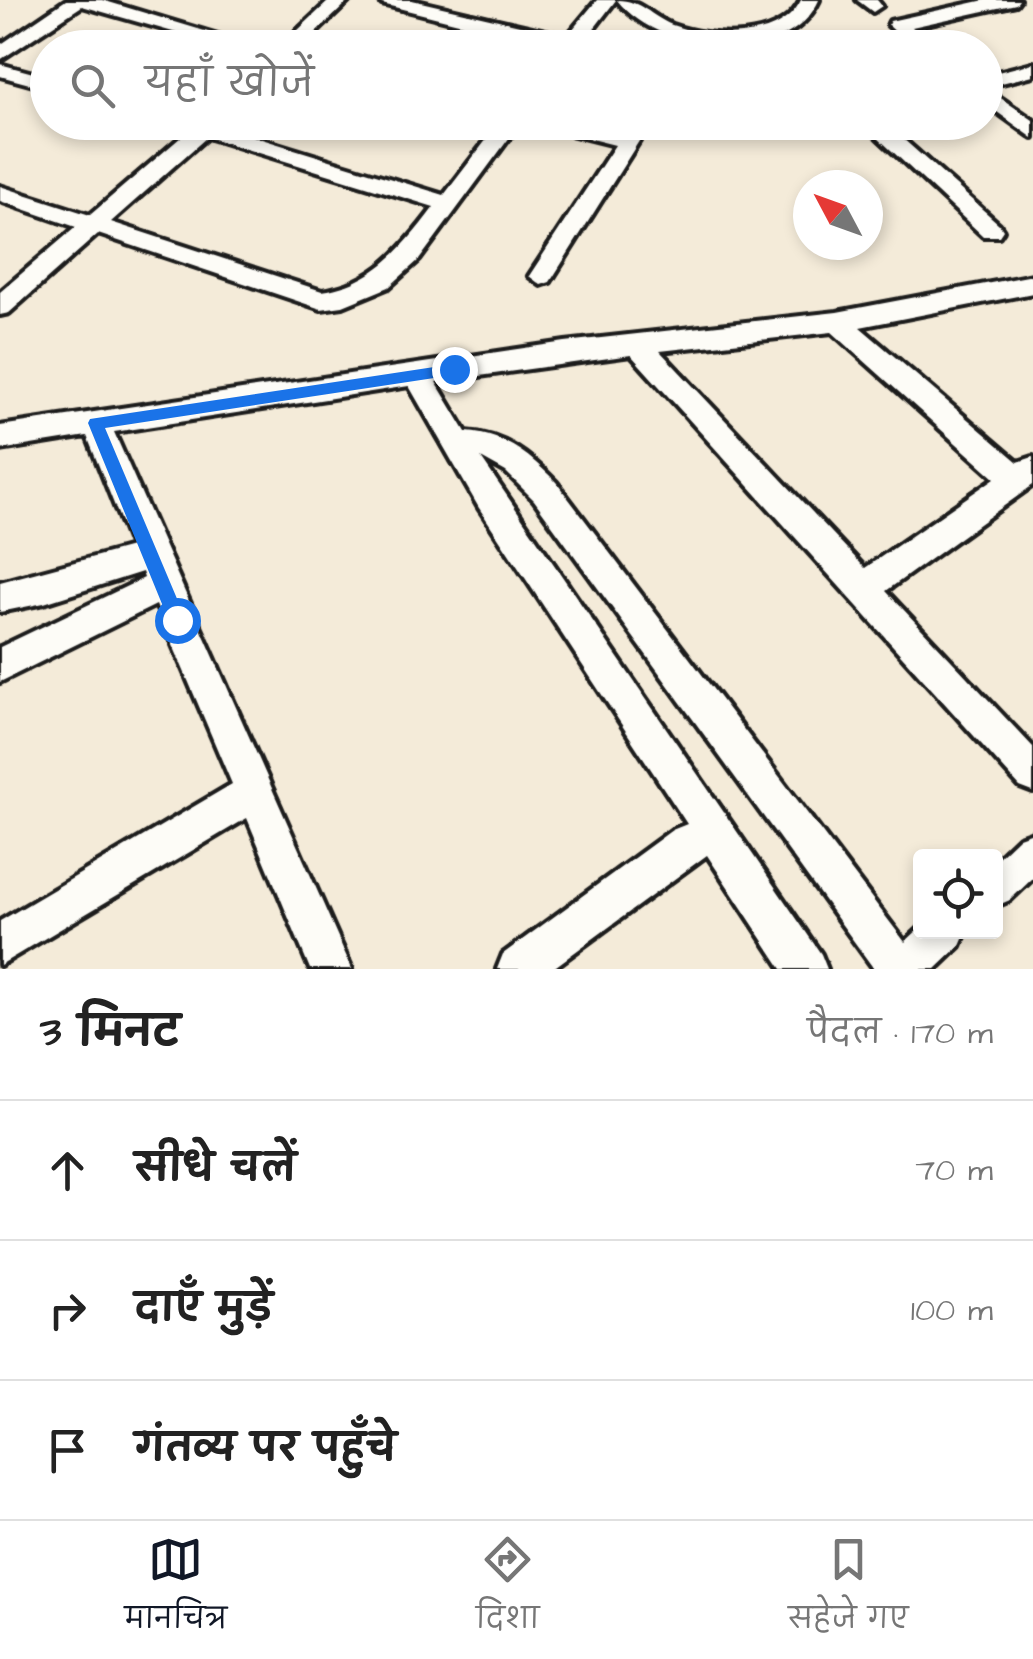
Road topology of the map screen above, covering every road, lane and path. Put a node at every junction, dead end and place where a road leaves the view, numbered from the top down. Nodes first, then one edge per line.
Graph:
1 (80, 0) edge
2 (341, 0) edge
3 (388, 0) edge
4 (607, 0) edge
5 (626, 0) edge
6 (810, 0) edge
7 (1010, 0) edge
8 (36, 30) edge
9 (188, 30) edge
10 (308, 30) edge
11 (509, 30) edge
12 (582, 30) edge
13 (668, 30) edge
14 (793, 30) edge
15 (903, 30) edge
16 (30, 34) edge
17 (0, 54) edge
18 (1033, 69) edge
19 (0, 70) edge
20 (1003, 77) edge
21 (30, 79) edge
22 (1003, 107) edge
23 (1033, 131) edge
24 (184, 140) edge
25 (247, 140) edge
26 (498, 140) edge
27 (629, 140) edge
28 (891, 140) edge
29 (6, 203) edge
30 (449, 204) junction
31 (94, 223) junction
32 (991, 230) dead end
33 (541, 276) dead end
34 (1033, 284) edge
35 (0, 306) edge
36 (836, 322) junction
37 (639, 346) junction
38 (417, 375) junction
39 (96, 423) junction
40 (0, 438) edge
41 (458, 444) junction
42 (1025, 474) edge
43 (155, 571) junction
44 (863, 588) junction
45 (0, 597) edge
46 (0, 666) edge
47 (1033, 774) edge
48 (256, 791) junction
49 (715, 832) junction
50 (1033, 851) edge
51 (1003, 879) edge
52 (938, 939) edge
53 (0, 944) edge
54 (331, 969) edge
55 (518, 969) edge
56 (806, 969) edge
57 (903, 969) edge

1 - 8 street
1 - 9 street
2 - 10 street
3 - 11 street
4 - 12 street
5 - 13 street
6 - 14 street
7 - 15 street
16 - 17 street
18 - 20 street
19 - 21 street
22 - 23 street
24 - 31 street
25 - 30 street
26 - 30 street
27 - 33 street
28 - 32 street
29 - 31 street
30 - 31 street
31 - 35 street
34 - 36 street
36 - 37 street
36 - 42 street
37 - 38 street
37 - 44 street
38 - 39 street
38 - 41 street
39 - 40 street
39 - 43 street
41 - 49 street
41 - 57 street
42 - 44 street
43 - 45 street
43 - 46 street
43 - 48 street
44 - 47 street
48 - 53 street
48 - 54 street
49 - 55 street
49 - 56 street
50 - 51 street
52 - 57 street

